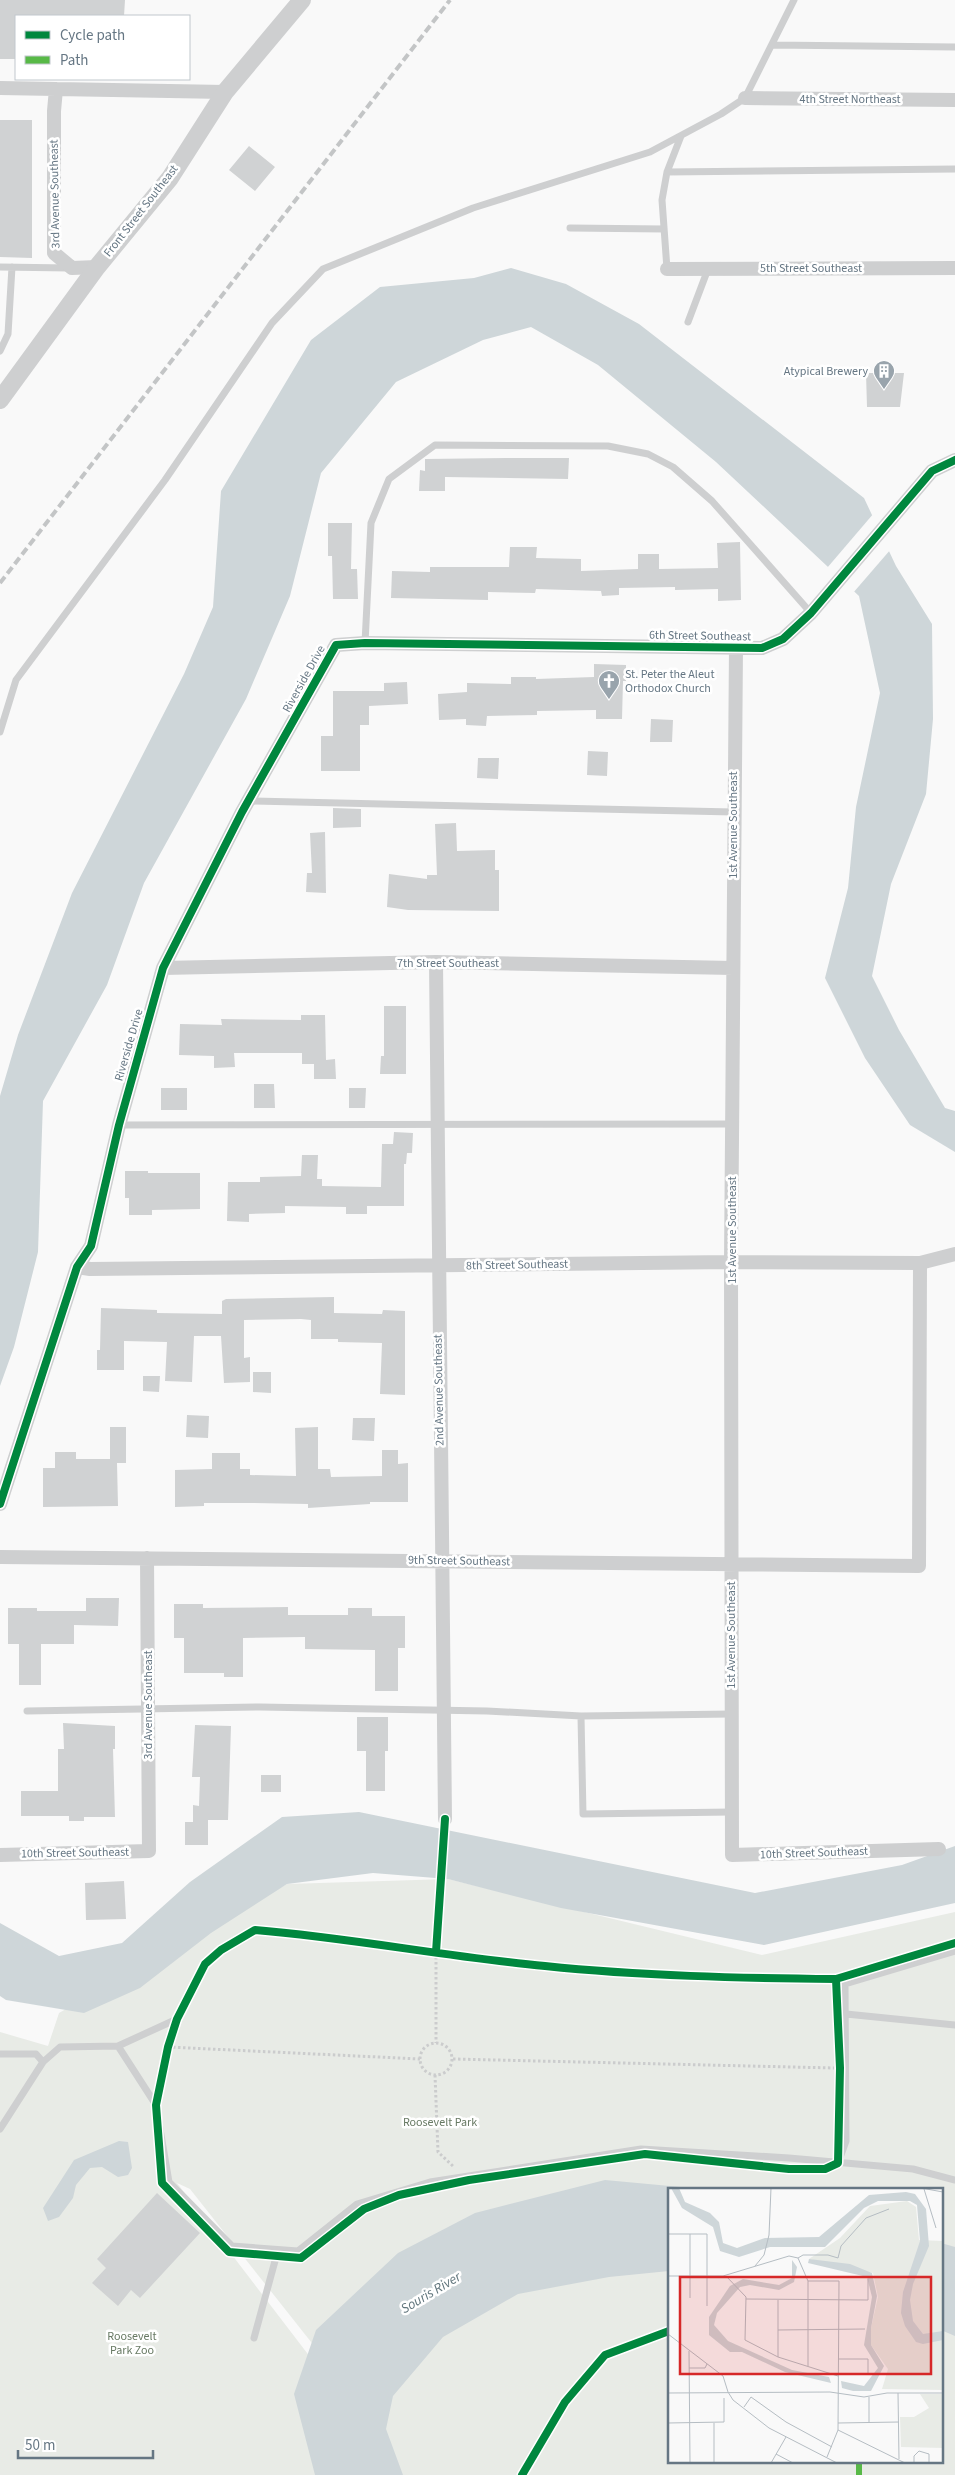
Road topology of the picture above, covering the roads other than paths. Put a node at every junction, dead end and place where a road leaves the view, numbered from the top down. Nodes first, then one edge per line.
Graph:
1 (302, 0) edge
2 (794, 0) edge
3 (772, 45) junction
4 (955, 47) edge
5 (0, 88) edge
6 (56, 89) junction
7 (225, 92) junction
8 (745, 98) junction
9 (955, 100) edge
10 (681, 136) junction
11 (955, 169) edge
12 (667, 172) junction
13 (570, 228) dead end
14 (664, 229) junction
15 (0, 267) edge
16 (12, 267) junction
17 (98, 267) junction
18 (72, 268) junction
19 (955, 268) edge
20 (667, 269) joint
21 (708, 269) junction
22 (688, 322) dead end
23 (0, 351) edge
24 (1, 396) edge
25 (955, 460) edge
26 (814, 608) junction
27 (365, 644) junction
28 (736, 647) junction
29 (0, 732) edge
30 (249, 800) junction
31 (733, 812) junction
32 (436, 962) junction
33 (163, 968) junction
34 (733, 968) junction
35 (436, 1123) junction
36 (732, 1124) junction
37 (118, 1125) junction
38 (955, 1254) edge
39 (731, 1262) junction
40 (920, 1263) junction
41 (77, 1267) junction
42 (438, 1267) junction
43 (0, 1504) edge
44 (0, 1557) edge
45 (147, 1558) junction
46 (442, 1561) junction
47 (731, 1564) junction
48 (148, 1709) junction
49 (443, 1710) junction
50 (27, 1711) dead end
51 (731, 1714) junction
52 (581, 1716) junction
53 (731, 1812) junction
54 (445, 1819) dead end
55 (939, 1849) dead end
56 (149, 1851) joint
57 (0, 1855) edge
58 (955, 1951) edge
59 (846, 2014) junction
60 (177, 2019) road end
61 (955, 2026) edge
62 (118, 2046) junction
63 (0, 2054) edge
64 (43, 2062) junction
65 (0, 2129) edge
66 (838, 2163) junction
67 (955, 2180) edge
68 (278, 2250) junction
69 (254, 2338) dead end

1 - 7 street, Front Street Southeast
2 - 3 lane
3 - 4 lane
3 - 8 lane
5 - 6 street
6 - 7 street
6 - 18 street, 3rd Avenue Southeast
7 - 17 street, Front Street Southeast
8 - 9 street, 4th Street Northeast
8 - 10 lane
10 - 12 lane
10 - 29 lane
11 - 12 lane
12 - 14 lane
13 - 14 lane
14 - 20 lane
15 - 16 lane
16 - 18 lane
16 - 23 lane
17 - 18 street
17 - 24 street, Front Street Southeast
19 - 21 street, 5th Street Southeast
20 - 21 street, 5th Street Southeast
21 - 22 lane
25 - 26 street, 6th Street Southeast
26 - 27 lane
26 - 28 street, 6th Street Southeast
27 - 28 street, 6th Street Southeast
27 - 30 street, Riverside Drive
28 - 31 street, 1st Avenue Southeast
30 - 31 lane
30 - 33 street, Riverside Drive
31 - 34 street, 1st Avenue Southeast
32 - 33 street, 7th Street Southeast
32 - 34 street, 7th Street Southeast
32 - 35 street, 2nd Avenue Southeast
33 - 37 street, Riverside Drive
34 - 36 street, 1st Avenue Southeast
35 - 36 lane
35 - 37 lane
35 - 42 street, 2nd Avenue Southeast
36 - 39 street, 1st Avenue Southeast
37 - 41 street, Riverside Drive
38 - 40 street, 8th Street Southeast
39 - 40 street, 8th Street Southeast
39 - 42 street, 8th Street Southeast
39 - 47 street, 1st Avenue Southeast
40 - 47 street, 9th Street Southeast
41 - 42 street, 8th Street Southeast
41 - 43 street, Riverside Drive
42 - 46 street, 2nd Avenue Southeast
44 - 45 street, 9th Street Southeast
45 - 46 street, 9th Street Southeast
45 - 48 street, 3rd Avenue Southeast
46 - 47 street, 9th Street Southeast
46 - 49 street, 2nd Avenue Southeast
47 - 51 street, 1st Avenue Southeast
48 - 49 lane
48 - 50 lane
48 - 56 street, 3rd Avenue Southeast
49 - 52 lane
49 - 54 street, 2nd Avenue Southeast
51 - 52 lane
51 - 53 street, 1st Avenue Southeast
52 - 53 lane
53 - 55 street, 10th Street Southeast
56 - 57 street, 10th Street Southeast
58 - 59 lane
59 - 61 lane
59 - 66 lane
60 - 62 lane
62 - 64 lane
62 - 68 lane
63 - 64 lane
64 - 65 lane
66 - 67 lane
66 - 68 lane
68 - 69 lane

